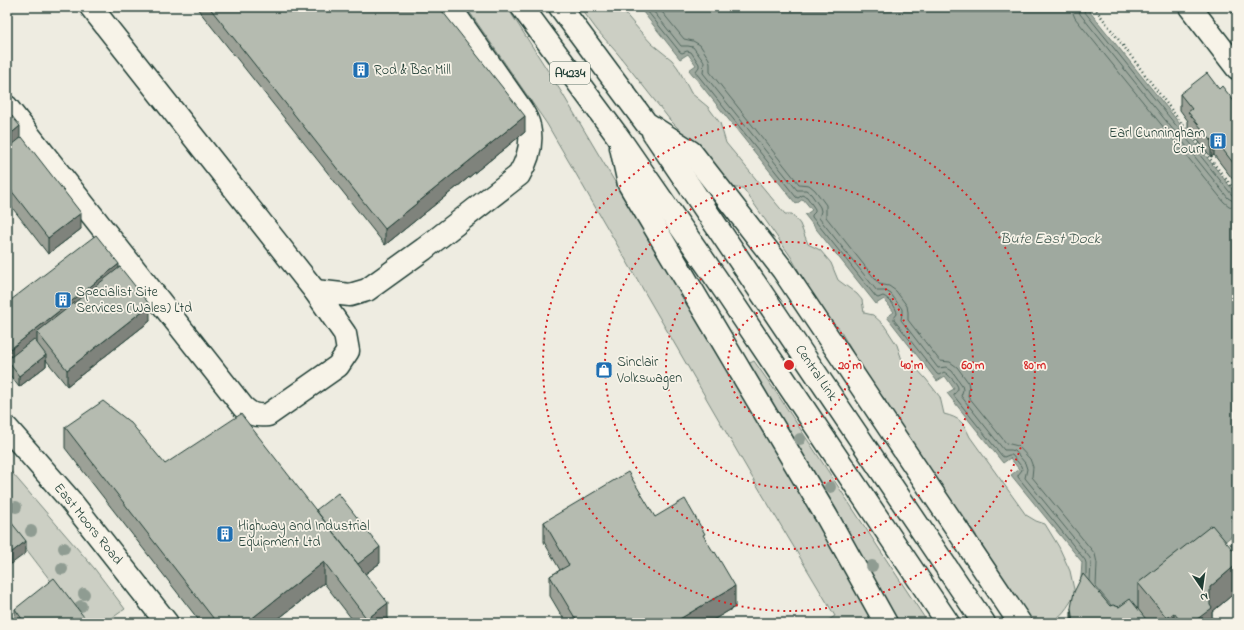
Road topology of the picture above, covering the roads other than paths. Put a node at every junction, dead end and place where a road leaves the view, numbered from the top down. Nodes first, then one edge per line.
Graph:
1 (91, 7) edge
2 (450, 7) edge
3 (522, 7) edge
4 (560, 7) edge
5 (1190, 7) edge
6 (1237, 68) edge
7 (7, 107) edge
8 (646, 123) junction
9 (619, 138) junction
10 (315, 291) junction
11 (7, 428) edge
12 (984, 622) edge
13 (167, 623) edge
14 (886, 623) edge
15 (948, 623) edge
16 (1020, 623) edge

1 - 10 main road
2 - 10 main road
3 - 9 main road, A4234
4 - 8 main road, A4234
5 - 6 main road
7 - 10 main road
8 - 12 main road, Central Link / A4234
8 - 16 main road
9 - 14 main road
9 - 15 main road, A4234
11 - 13 main road, East Moors Road

